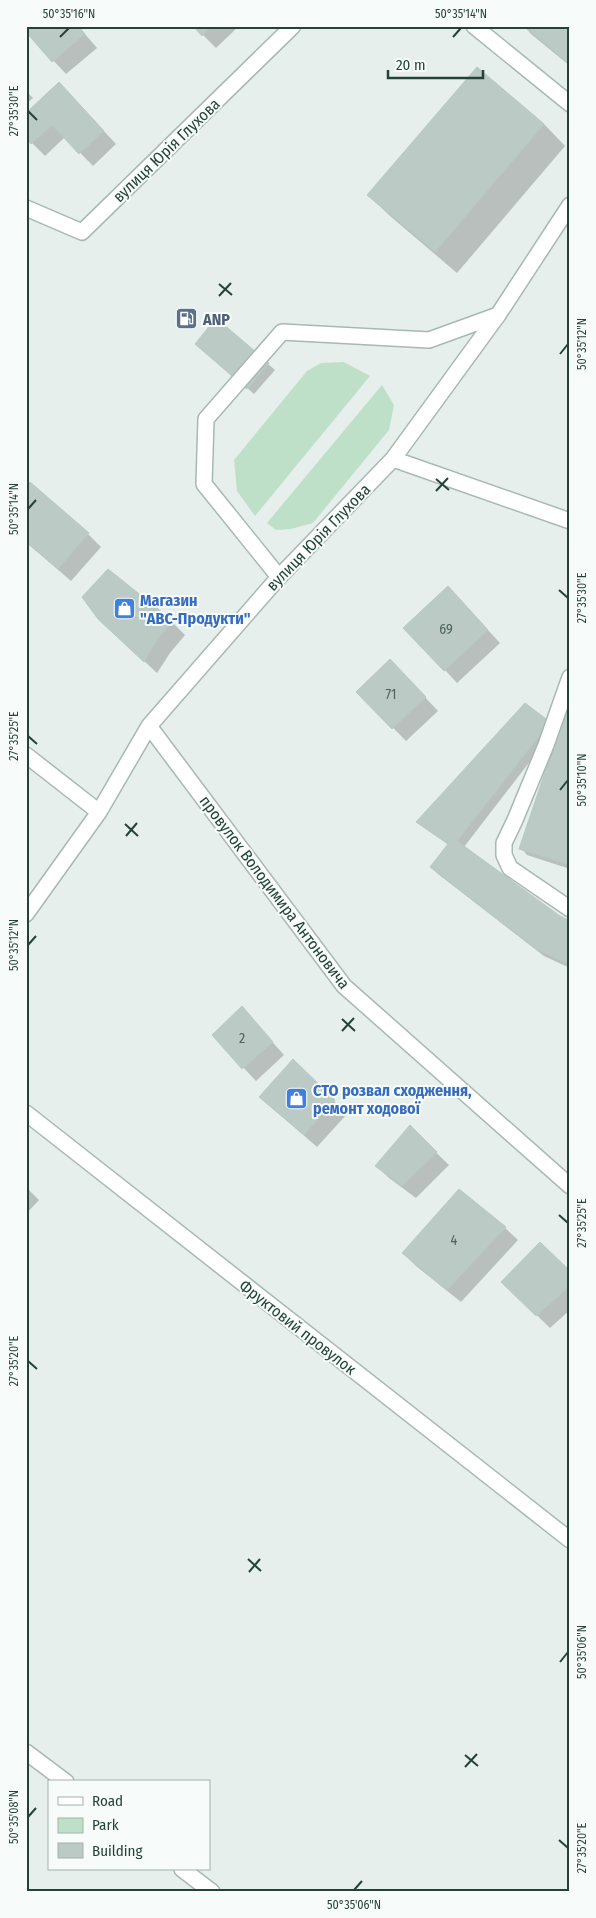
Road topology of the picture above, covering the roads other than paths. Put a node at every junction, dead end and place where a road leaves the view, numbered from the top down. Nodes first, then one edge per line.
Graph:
1 (293, 26) edge
2 (474, 26) edge
3 (570, 104) edge
4 (570, 205) edge
5 (26, 208) edge
6 (498, 315) junction
7 (393, 459) junction
8 (570, 521) edge
9 (279, 577) junction
10 (570, 677) edge
11 (149, 726) junction
12 (26, 755) edge
13 (99, 812) junction
14 (570, 909) edge
15 (26, 914) edge
16 (26, 1113) edge
17 (570, 1186) edge
18 (570, 1540) edge
19 (26, 1752) edge
20 (63, 1780) edge
21 (183, 1870) edge
22 (212, 1892) edge

1 - 5 street, вулиця Юрія Глухова
2 - 3 street
4 - 6 street, вулиця Юрія Глухова
6 - 7 street, вулиця Юрія Глухова
6 - 9 street
7 - 8 street
7 - 9 street, вулиця Юрія Глухова
9 - 11 street, вулиця Юрія Глухова
10 - 14 street
11 - 13 street, вулиця Юрія Глухова
11 - 17 street, провулок Володимира Антоновича
12 - 13 street
13 - 15 street, вулиця Юрія Глухова
16 - 18 street, Фруктовий провулок
19 - 20 street
21 - 22 street

